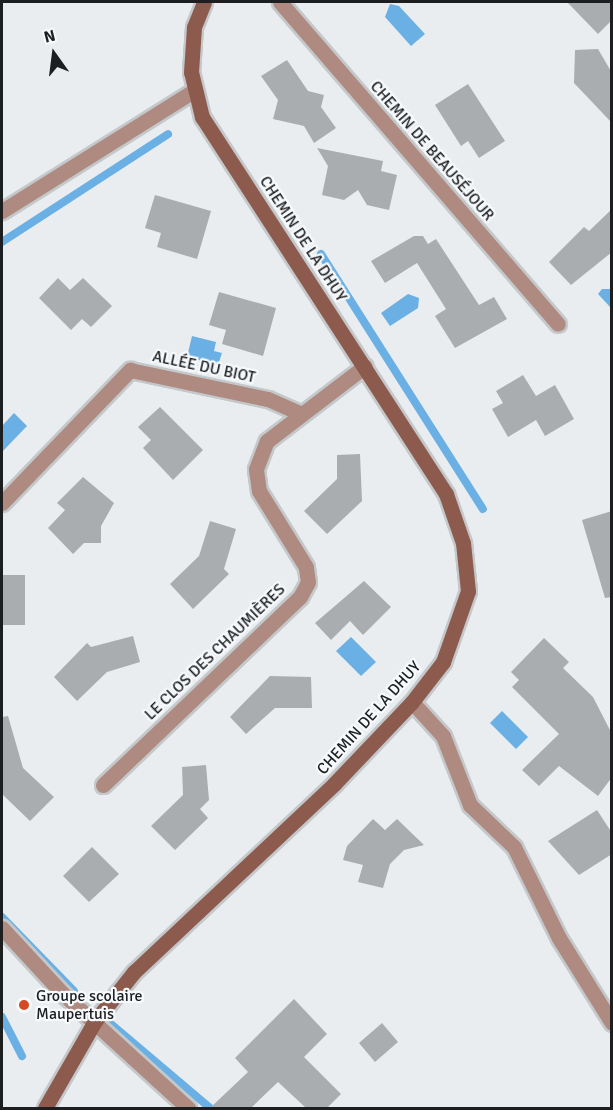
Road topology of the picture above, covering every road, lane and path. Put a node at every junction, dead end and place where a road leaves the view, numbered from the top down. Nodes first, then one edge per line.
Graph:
1 (204, 2) edge
2 (280, 2) edge
3 (192, 92) junction
4 (2, 210) edge
5 (558, 324) dead end
6 (365, 366) junction
7 (301, 414) junction
8 (2, 503) edge
9 (412, 702) junction
10 (103, 785) dead end
11 (2, 928) edge
12 (95, 1021) junction
13 (612, 1023) edge
14 (45, 1108) edge
15 (188, 1108) edge

1 - 3 street, CHEMIN DE LA DHUY
2 - 5 street, CHEMIN DE BEAUSÉJOUR
3 - 4 street
3 - 6 street, CHEMIN DE LA DHUY
6 - 7 street
6 - 9 street, CHEMIN DE LA DHUY
7 - 8 street, ALLÉE DU BIOT
7 - 10 street, LE CLOS DES CHAUMIÈRES
9 - 12 street, CHEMIN DE LA DHUY
9 - 13 street
11 - 12 street
12 - 14 street, CHEMIN DE LA DHUY
12 - 15 street

